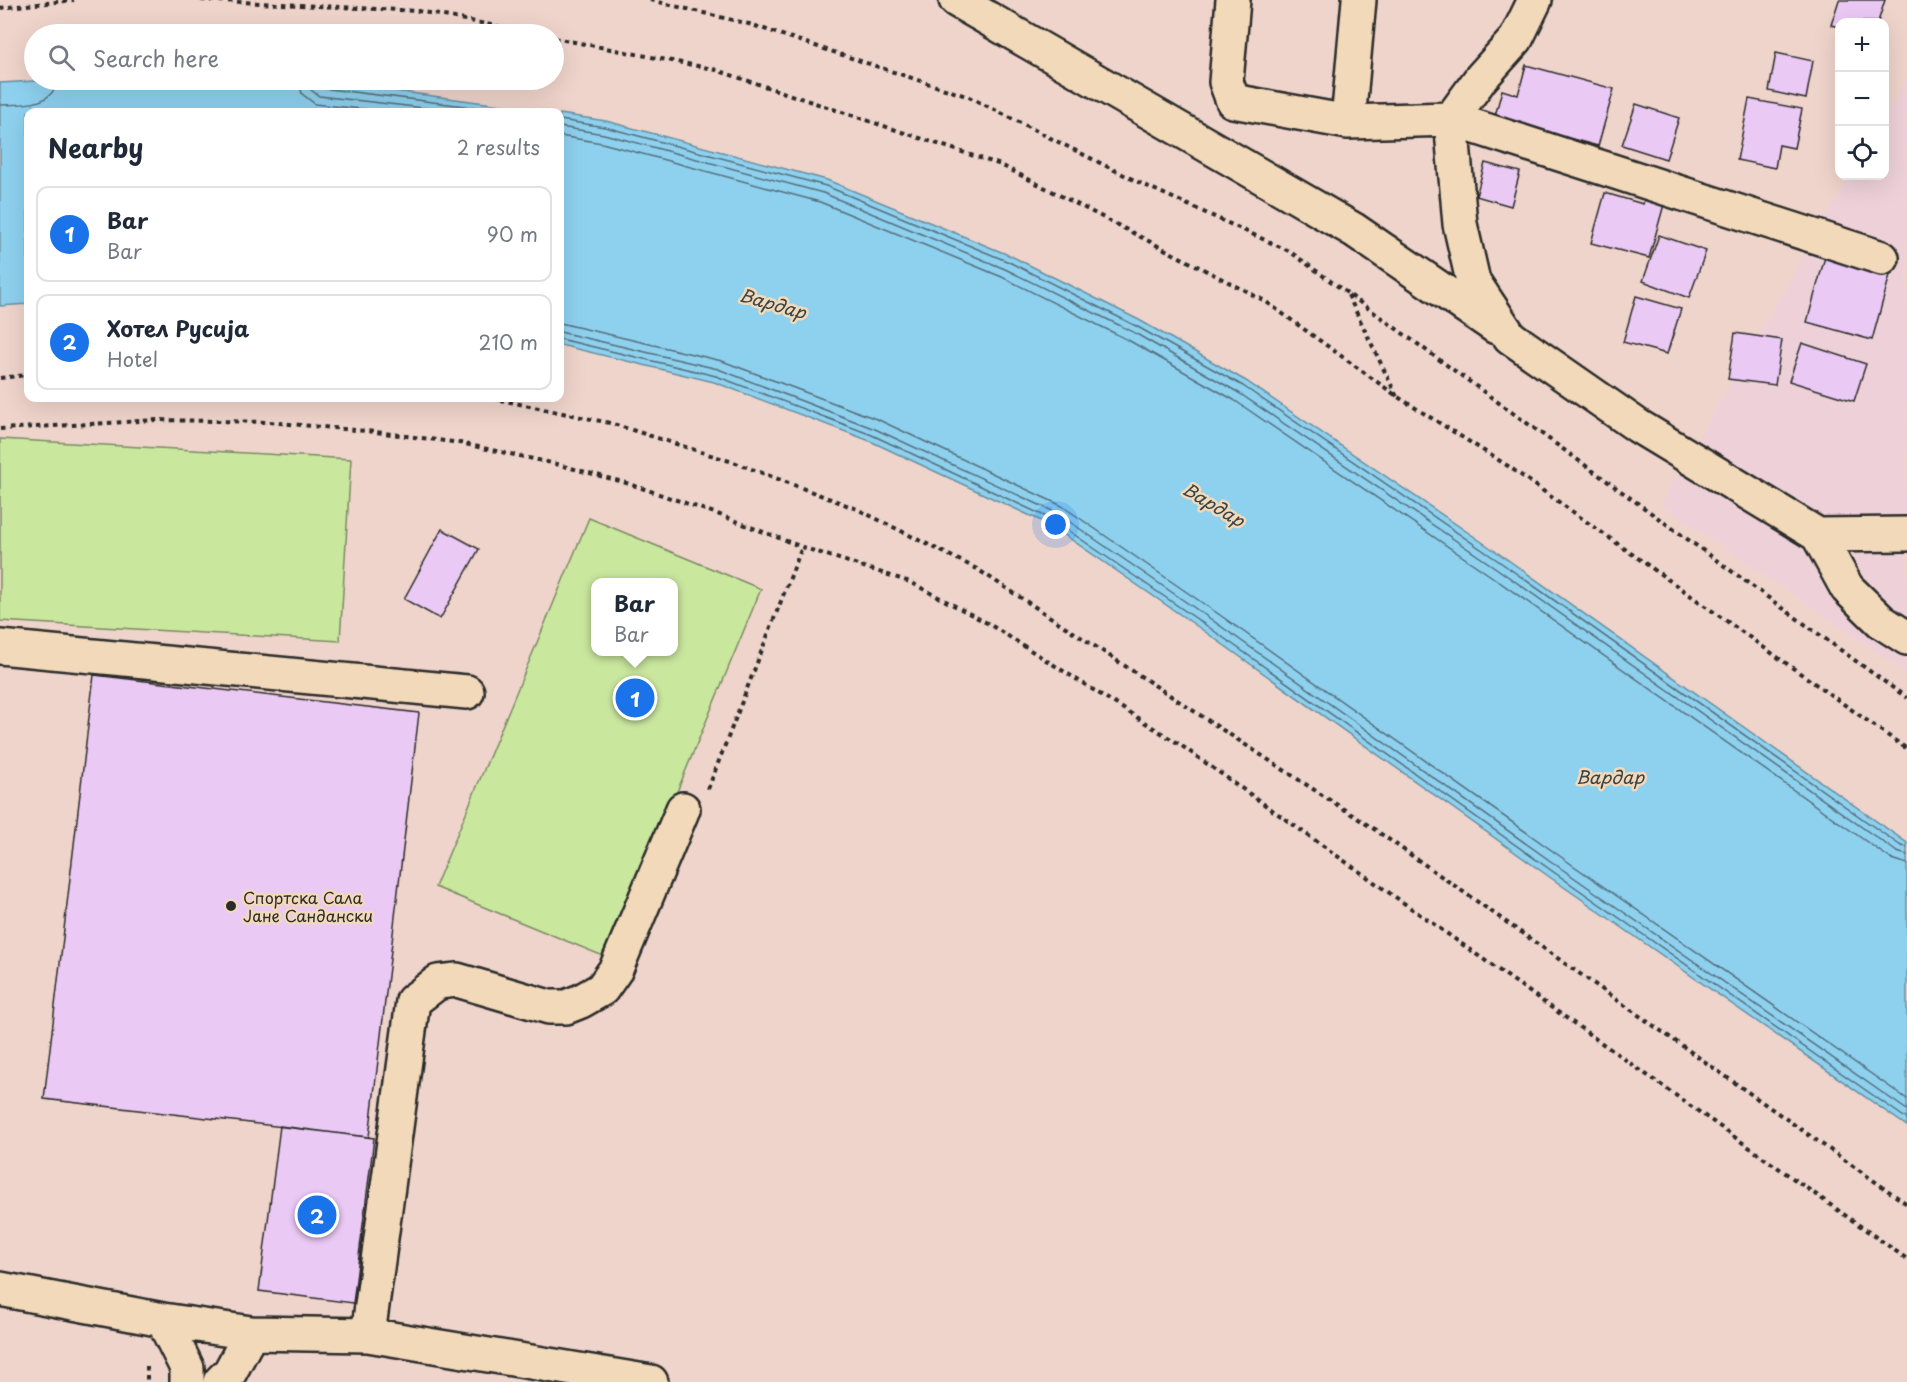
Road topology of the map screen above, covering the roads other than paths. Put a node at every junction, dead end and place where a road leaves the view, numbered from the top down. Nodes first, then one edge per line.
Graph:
1 (956, 0) edge
2 (1233, 0) edge
3 (1359, 0) edge
4 (1536, 0) edge
5 (1451, 119) junction
6 (1348, 122) junction
7 (1882, 258) dead end
8 (1508, 335) junction
9 (1907, 534) edge
10 (1818, 536) junction
11 (1907, 638) edge
12 (0, 647) edge
13 (467, 692) dead end
14 (682, 809) road end
15 (0, 1289) edge
16 (163, 1320) junction
17 (251, 1332) junction
18 (368, 1335) junction
19 (187, 1382) edge
20 (220, 1382) edge
21 (651, 1382) edge

1 - 8 street
2 - 6 street
3 - 6 street
4 - 5 street
5 - 6 street
5 - 7 street
5 - 8 street
8 - 10 street
9 - 10 street
10 - 11 street
12 - 13 street
14 - 18 street
15 - 16 street
16 - 17 street
16 - 19 street
17 - 18 street
17 - 20 street
18 - 21 street

